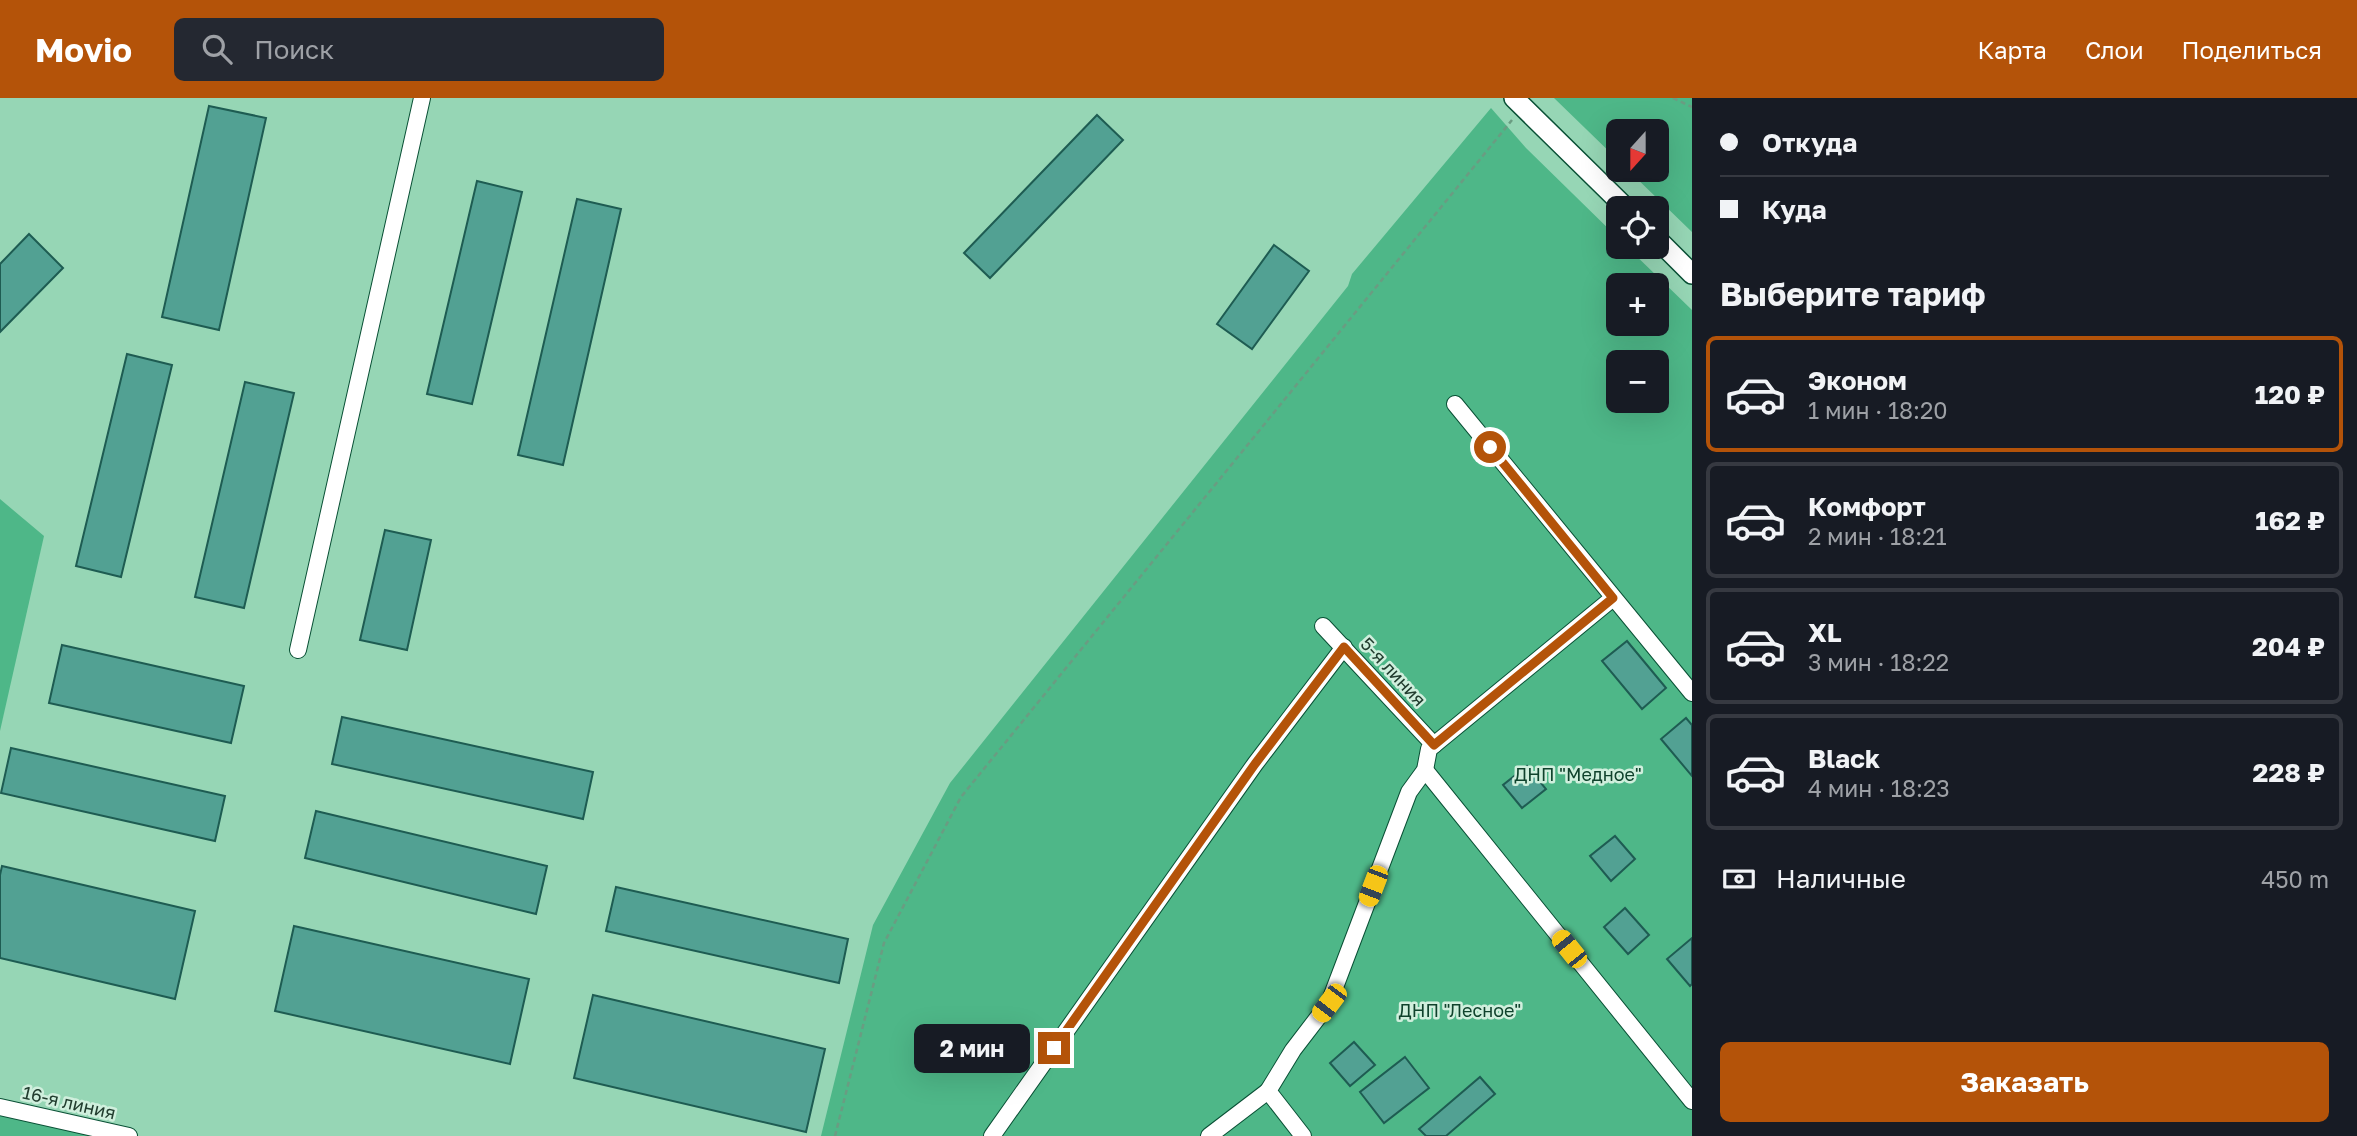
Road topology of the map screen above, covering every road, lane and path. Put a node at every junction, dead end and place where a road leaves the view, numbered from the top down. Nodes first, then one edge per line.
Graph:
1 (422, 98) edge
2 (1674, 98) edge
3 (1518, 102) edge
4 (1692, 107) edge
5 (1614, 196) edge
6 (1669, 251) edge
7 (1692, 274) edge
8 (1455, 404) dead end
9 (1613, 598) junction
10 (1323, 626) dead end
11 (1344, 647) junction
12 (298, 650) dead end
13 (1692, 693) edge
14 (1434, 745) junction
15 (1425, 770) junction
16 (1268, 1091) junction
17 (1692, 1101) edge
18 (0, 1107) edge
19 (129, 1136) edge
20 (835, 1136) edge
21 (992, 1136) edge
22 (1209, 1136) edge
23 (1303, 1136) edge

1 - 12 street
2 - 4 path
3 - 5 main road
3 - 20 path
6 - 7 main road
8 - 9 street
9 - 13 street
9 - 14 street
10 - 11 street, 5-я линия
11 - 14 street, 5-я линия
11 - 21 street
14 - 15 street
15 - 16 street
15 - 17 street
16 - 22 street
16 - 23 street
18 - 19 street, 16-я линия

